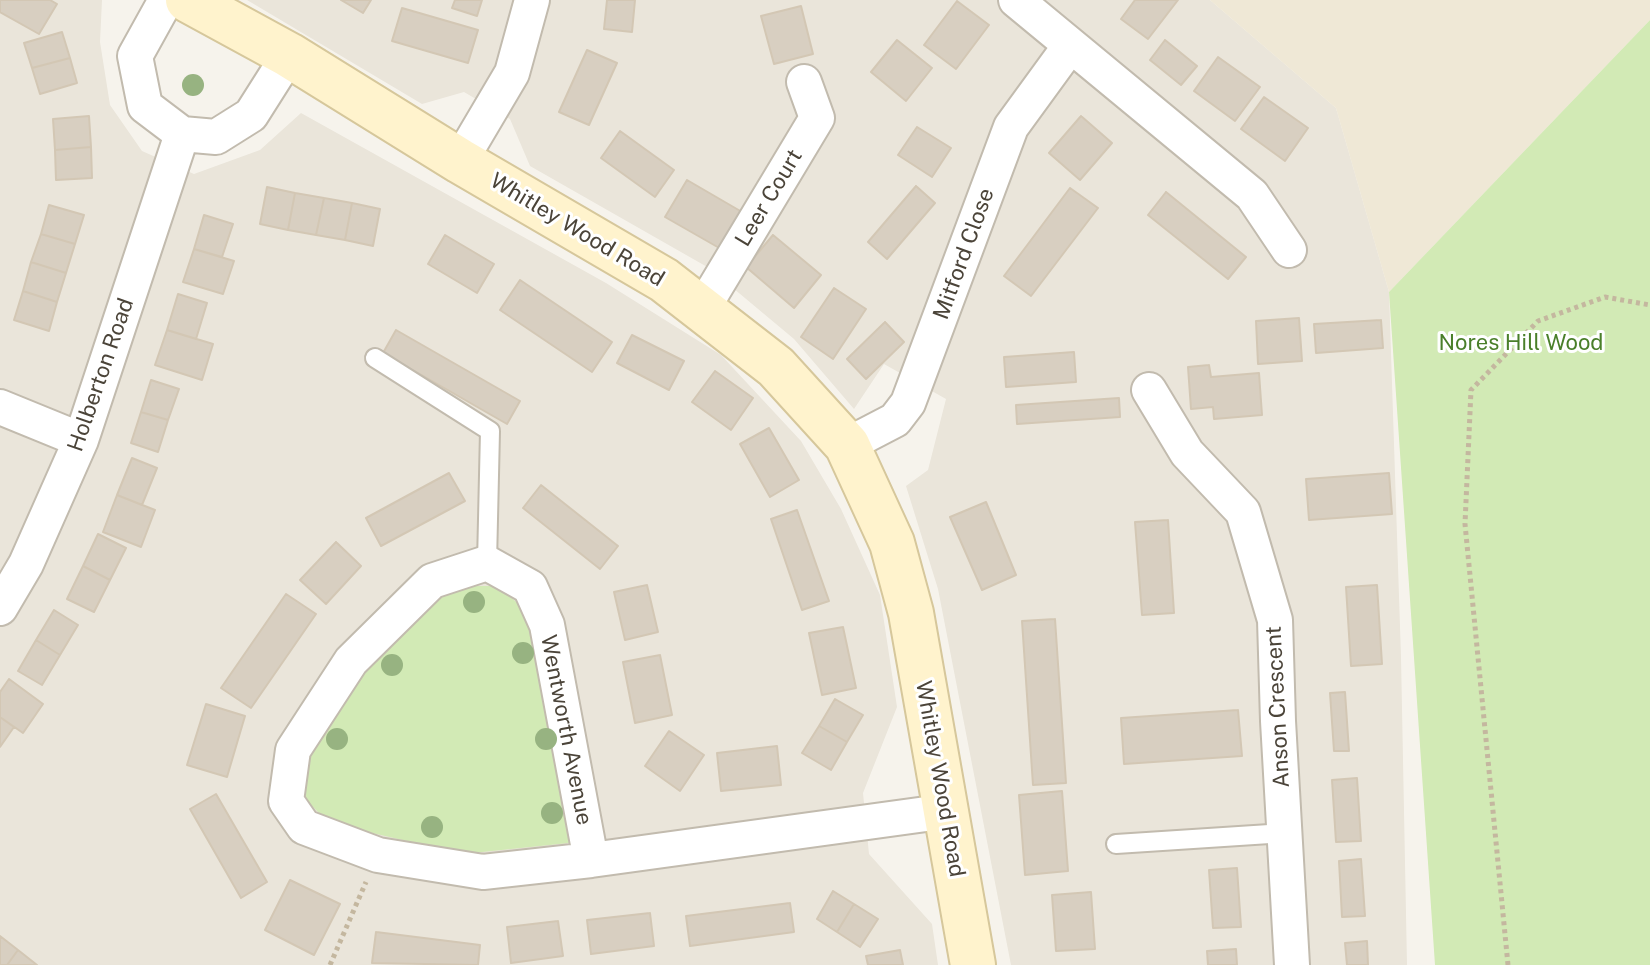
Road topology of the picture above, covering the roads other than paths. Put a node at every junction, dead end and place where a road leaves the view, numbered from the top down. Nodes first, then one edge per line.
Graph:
1 (166, 0) edge
2 (188, 0) edge
3 (532, 0) edge
4 (1016, 0) edge
5 (1070, 46) junction
6 (289, 55) junction
7 (804, 82) dead end
8 (182, 134) junction
9 (460, 161) junction
10 (1289, 250) dead end
11 (701, 311) junction
12 (375, 358) dead end
13 (1149, 390) dead end
14 (0, 407) edge
15 (81, 440) junction
16 (847, 445) junction
17 (487, 563) junction
18 (0, 608) edge
19 (948, 811) junction
20 (1285, 833) junction
21 (1116, 844) dead end
22 (591, 860) junction
23 (973, 965) edge
24 (1292, 965) edge

1 - 8 street
2 - 6 street, Whitley Wood Road
3 - 9 street
4 - 5 street
5 - 10 street
5 - 16 street, Mitford Close
6 - 8 street
6 - 9 street, Whitley Wood Road
7 - 11 street, Leer Court
8 - 15 street, Holberton Road
9 - 11 street, Whitley Wood Road
11 - 16 street, Whitley Wood Road
12 - 17 lane
13 - 20 street, Anson Crescent
14 - 15 street
15 - 18 street, Holberton Road
16 - 19 street, Whitley Wood Road
17 - 22 street, Wentworth Avenue
17 - 22 street
19 - 22 street
19 - 23 street, Whitley Wood Road
20 - 21 lane
20 - 24 street, Anson Crescent

